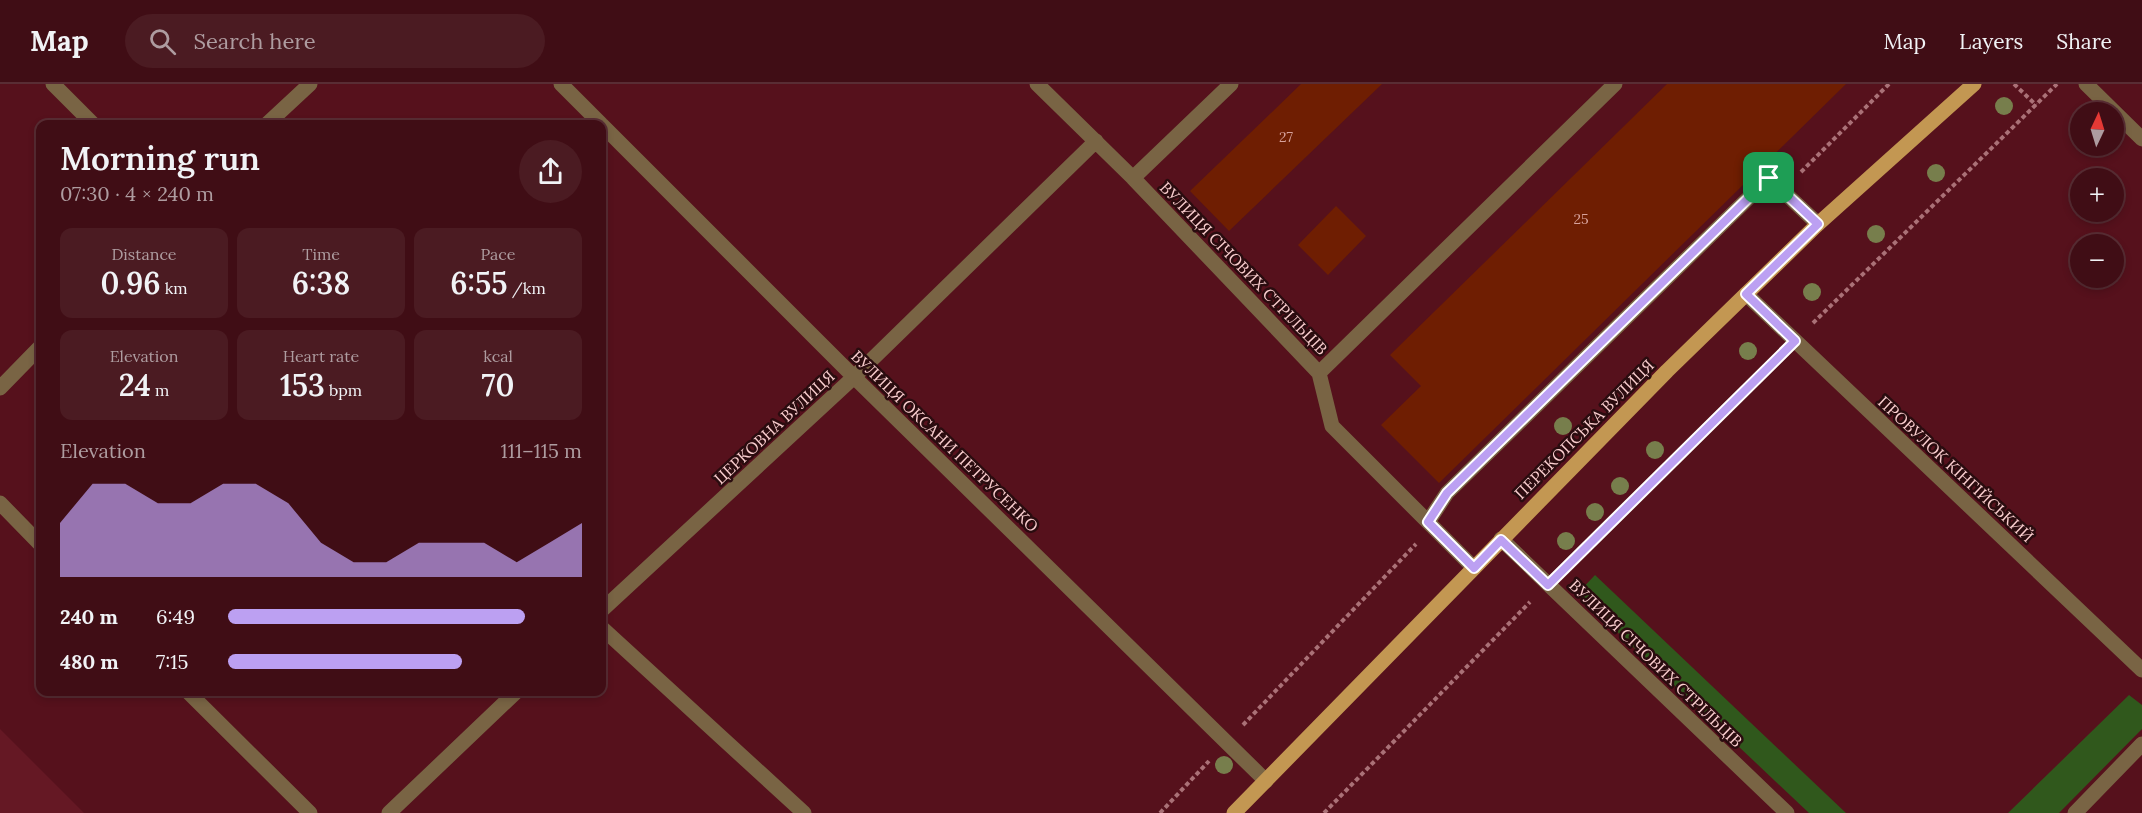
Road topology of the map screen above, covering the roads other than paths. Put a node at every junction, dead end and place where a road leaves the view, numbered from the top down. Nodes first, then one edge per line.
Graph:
1 (53, 84) edge
2 (310, 84) edge
3 (561, 84) edge
4 (1037, 84) edge
5 (1231, 84) edge
6 (1616, 84) edge
7 (1974, 84) edge
8 (2085, 84) edge
9 (89, 120) edge
10 (271, 120) edge
11 (596, 120) edge
12 (606, 130) edge
13 (2142, 139) edge
14 (1096, 141) junction
15 (1133, 178) junction
16 (1818, 224) junction
17 (1746, 294) junction
18 (36, 351) edge
19 (1319, 373) junction
20 (854, 377) junction
21 (0, 388) edge
22 (0, 503) edge
23 (1428, 522) junction
24 (36, 540) edge
25 (1501, 540) junction
26 (1474, 568) junction
27 (606, 606) edge
28 (606, 632) edge
29 (2142, 670) edge
30 (192, 696) edge
31 (512, 696) edge
32 (2142, 744) edge
33 (1266, 781) junction
34 (310, 813) edge
35 (389, 813) edge
36 (804, 813) edge
37 (1234, 813) edge
38 (1787, 813) edge
39 (2074, 813) edge

1 - 9 street
2 - 10 street
3 - 11 street, ВУЛИЦЯ ОКСАНИ ПЕТРУСЕНКО
4 - 14 street, ВУЛИЦЯ СІЧОВИХ СТРІЛЬЦІВ
5 - 15 street
6 - 19 street
7 - 16 main road, ПЕРЕКОПСЬКА ВУЛИЦЯ
8 - 13 street
12 - 20 street, ВУЛИЦЯ ОКСАНИ ПЕТРУСЕНКО
14 - 15 street, ВУЛИЦЯ СІЧОВИХ СТРІЛЬЦІВ
14 - 20 street, ЦЕРКОВНА ВУЛИЦЯ
15 - 19 street, ВУЛИЦЯ СІЧОВИХ СТРІЛЬЦІВ
16 - 17 main road, ПЕРЕКОПСЬКА ВУЛИЦЯ
16 - 23 street
17 - 25 main road, ПЕРЕКОПСЬКА ВУЛИЦЯ
17 - 29 street, ПРОВУЛОК КІНГІЙСЬКИЙ
18 - 21 street
19 - 23 street, ВУЛИЦЯ СІЧОВИХ СТРІЛЬЦІВ
20 - 27 street, ЦЕРКОВНА ВУЛИЦЯ
20 - 33 street, ВУЛИЦЯ ОКСАНИ ПЕТРУСЕНКО
22 - 24 street
23 - 26 street, ВУЛИЦЯ СІЧОВИХ СТРІЛЬЦІВ
25 - 26 main road, ПЕРЕКОПСЬКА ВУЛИЦЯ
25 - 38 street, ВУЛИЦЯ СІЧОВИХ СТРІЛЬЦІВ
26 - 33 main road, ПЕРЕКОПСЬКА ВУЛИЦЯ
28 - 36 street
30 - 34 street
31 - 35 street
32 - 39 street
33 - 37 main road, ПЕРЕКОПСЬКА ВУЛИЦЯ

